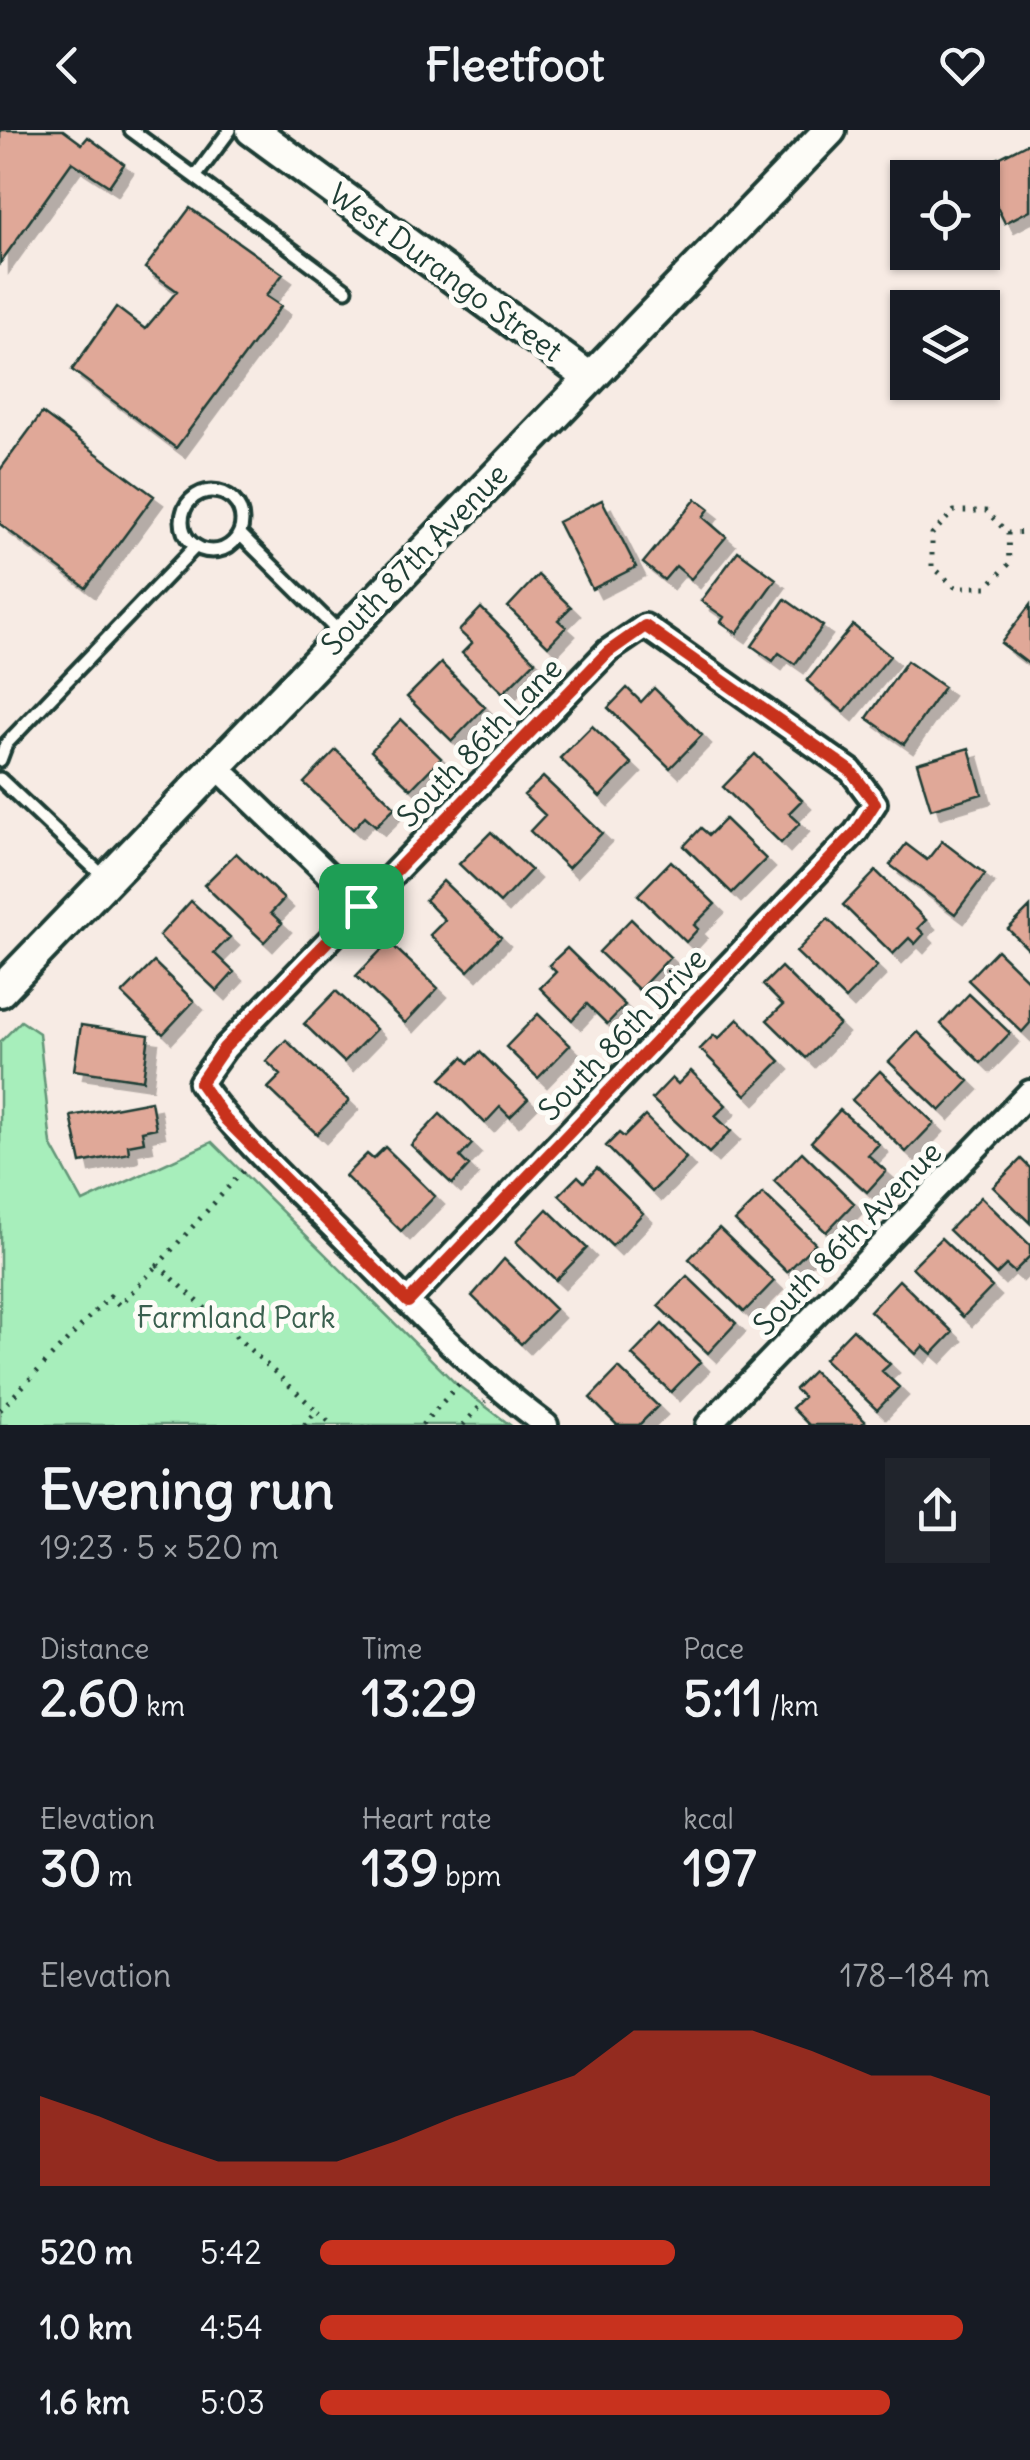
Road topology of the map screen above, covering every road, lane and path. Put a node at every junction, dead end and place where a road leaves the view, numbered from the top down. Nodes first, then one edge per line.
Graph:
1 (131, 130) edge
2 (230, 130) edge
3 (252, 130) edge
4 (830, 130) edge
5 (196, 176) junction
6 (346, 290) dead end
7 (590, 378) junction
8 (1030, 532) edge
9 (1008, 533) junction
10 (240, 534) junction
11 (196, 547) junction
12 (341, 634) junction
13 (0, 760) edge
14 (215, 765) junction
15 (0, 779) edge
16 (875, 803) joint
17 (106, 879) junction
18 (361, 906) junction
19 (0, 991) edge
20 (1030, 1092) edge
21 (243, 1170) dead end
22 (158, 1264) junction
23 (408, 1302) junction
24 (460, 1384) dead end
25 (484, 1402) dead end
26 (0, 1410) edge
27 (317, 1411) junction
28 (304, 1425) edge
29 (333, 1425) edge
30 (422, 1425) edge
31 (463, 1425) edge
32 (546, 1425) edge
33 (708, 1425) edge

1 - 5 lane
2 - 5 lane
3 - 7 street, West Durango Street
4 - 7 street, South 87th Avenue
5 - 6 lane
7 - 12 street, South 87th Avenue
8 - 9 path
9 - 9 path
10 - 11 lane
10 - 11 lane
10 - 12 lane
11 - 13 lane
12 - 14 street, South 87th Avenue
14 - 17 street, South 87th Avenue
14 - 18 street
15 - 17 lane
16 - 18 street, South 86th Lane
16 - 23 street, South 86th Drive
17 - 19 street, South 87th Avenue
18 - 23 street, South 86th Lane
20 - 33 street, South 86th Avenue
21 - 22 path
22 - 26 path
22 - 27 path
23 - 32 street
24 - 30 path
25 - 31 path
27 - 28 path
27 - 29 path

